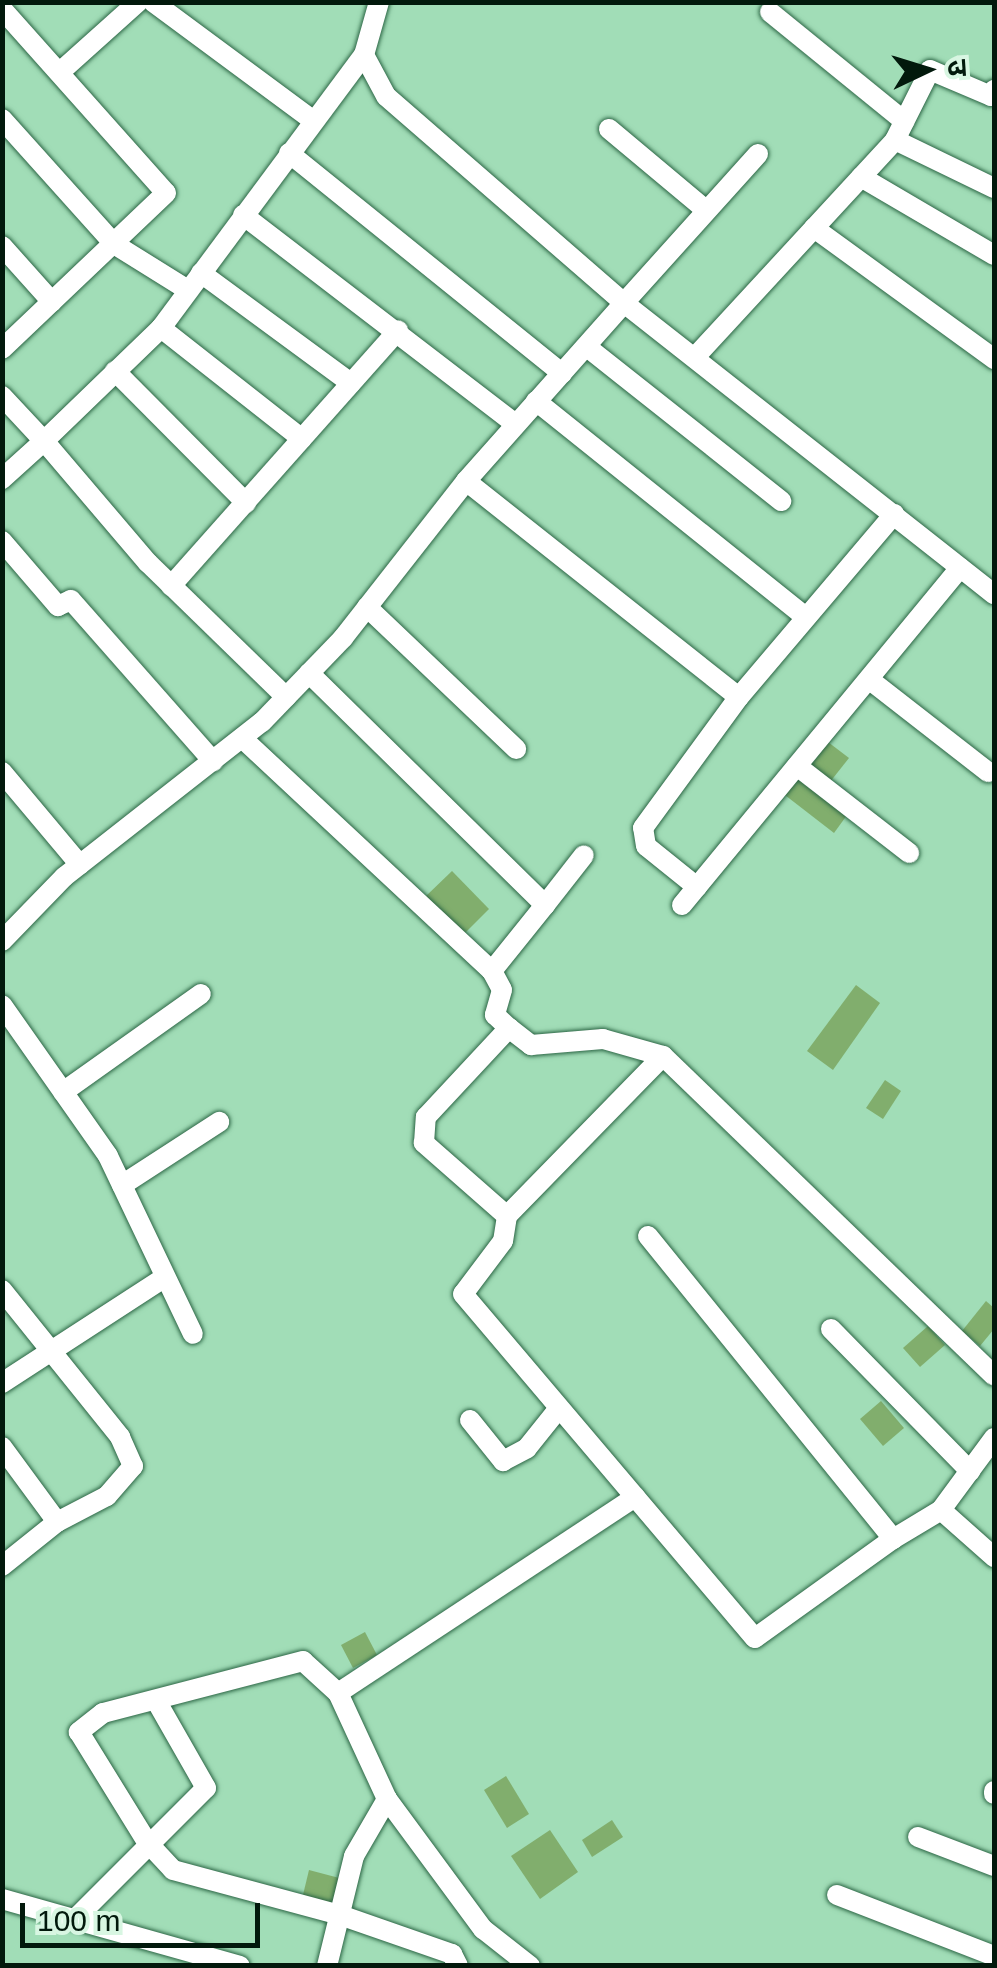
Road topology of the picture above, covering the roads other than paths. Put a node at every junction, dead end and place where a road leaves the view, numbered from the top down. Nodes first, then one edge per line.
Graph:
1 (153, 2) edge
2 (379, 2) edge
3 (124, 7) edge
4 (2, 8) edge
5 (770, 12) dead end
6 (364, 55) junction
7 (60, 72) junction
8 (994, 90) edge
9 (2, 119) edge
10 (314, 121) junction
11 (609, 129) dead end
12 (900, 131) junction
13 (289, 153) junction
14 (758, 154) dead end
15 (861, 177) junction
16 (994, 188) edge
17 (706, 210) junction
18 (243, 215) junction
19 (814, 228) junction
20 (114, 244) junction
21 (2, 246) edge
22 (994, 255) edge
23 (194, 282) junction
24 (52, 302) junction
25 (624, 303) junction
26 (161, 328) junction
27 (398, 330) junction
28 (587, 347) junction
29 (2, 349) edge
30 (695, 357) junction
31 (994, 359) edge
32 (115, 371) junction
33 (562, 372) junction
34 (351, 383) junction
35 (2, 396) edge
36 (536, 401) junction
37 (515, 424) junction
38 (302, 439) junction
39 (44, 440) junction
40 (2, 478) edge
41 (466, 481) junction
42 (781, 501) dead end
43 (246, 504) junction
44 (894, 514) junction
45 (2, 540) edge
46 (960, 568) junction
47 (171, 586) junction
48 (994, 594) edge
49 (367, 607) junction
50 (806, 617) junction
51 (309, 673) junction
52 (870, 680) junction
53 (286, 696) junction
54 (739, 697) junction
55 (242, 738) junction
56 (516, 749) dead end
57 (213, 761) junction
58 (797, 766) junction
59 (2, 772) edge
60 (988, 772) dead end
61 (909, 854) dead end
62 (584, 855) dead end
63 (80, 865) junction
64 (697, 887) junction
65 (544, 905) junction
66 (682, 905) dead end
67 (2, 941) edge
68 (492, 971) junction
69 (201, 994) dead end
70 (2, 1005) edge
71 (509, 1028) junction
72 (663, 1056) junction
73 (63, 1092) junction
74 (219, 1122) dead end
75 (122, 1185) junction
76 (506, 1216) junction
77 (648, 1236) dead end
78 (165, 1277) junction
79 (2, 1290) edge
80 (832, 1329) dead end
81 (192, 1334) dead end
82 (47, 1348) junction
83 (994, 1376) edge
84 (2, 1382) edge
85 (559, 1408) junction
86 (470, 1420) dead end
87 (994, 1438) edge
88 (2, 1447) edge
89 (9, 1470) edge
90 (970, 1470) junction
91 (635, 1497) junction
92 (941, 1510) junction
93 (57, 1522) junction
94 (893, 1538) junction
95 (994, 1556) edge
96 (2, 1566) edge
97 (338, 1693) junction
98 (158, 1702) junction
99 (387, 1799) junction
100 (918, 1837) dead end
101 (147, 1842) junction
102 (994, 1866) edge
103 (838, 1895) dead end
104 (2, 1899) edge
105 (340, 1915) junction
106 (78, 1916) junction
107 (992, 1956) edge
108 (240, 1966) edge
109 (327, 1966) edge
110 (458, 1966) edge
111 (530, 1966) edge

1 - 10 street
2 - 6 street
3 - 7 street
4 - 7 street
5 - 12 street
6 - 10 street
6 - 25 street
7 - 20 street
8 - 12 street
9 - 20 street
10 - 13 street
11 - 17 street
12 - 15 street
12 - 16 street
13 - 18 street
13 - 33 street
14 - 17 street
15 - 19 street
15 - 22 street
17 - 25 street
18 - 23 street
18 - 27 street
19 - 30 street
19 - 31 street
20 - 23 street
20 - 24 street
21 - 24 street
23 - 26 street
23 - 34 street
24 - 29 street
25 - 28 street
25 - 30 street
26 - 32 street
26 - 38 street
27 - 34 street
27 - 37 street
28 - 33 street
28 - 42 street
30 - 44 street
32 - 39 street
32 - 43 street
33 - 36 street
34 - 38 street
35 - 39 street
36 - 37 street
36 - 50 street
37 - 41 street
38 - 43 street
39 - 40 street
39 - 47 street
41 - 49 street
41 - 54 street
43 - 47 street
44 - 46 street
44 - 50 street
45 - 57 street
46 - 48 street
46 - 52 street
47 - 53 street
49 - 51 street
49 - 56 street
50 - 54 street
51 - 53 street
51 - 65 street
52 - 58 street
52 - 60 street
53 - 55 street
54 - 64 street
55 - 57 street
55 - 68 street
57 - 63 street
58 - 61 street
58 - 64 street
59 - 63 street
62 - 65 street
63 - 67 street
64 - 66 street
65 - 68 street
68 - 71 street
69 - 73 street
70 - 73 street
71 - 72 street
71 - 76 street
72 - 76 street
72 - 83 street
73 - 75 street
74 - 75 street
75 - 78 street
76 - 85 street
77 - 94 street
78 - 81 street
78 - 82 street
79 - 82 street
80 - 90 street
82 - 84 street
82 - 93 street
85 - 86 street
85 - 91 street
87 - 90 street
88 - 89 street
89 - 93 street
90 - 92 street
91 - 94 street
91 - 97 street
92 - 94 street
92 - 95 street
93 - 96 street
97 - 98 street
97 - 99 street
98 - 101 street
98 - 101 street
99 - 105 street
99 - 111 street
100 - 102 street
101 - 105 street
101 - 106 street
103 - 107 street
104 - 106 street
105 - 109 street
105 - 110 street
106 - 108 street

